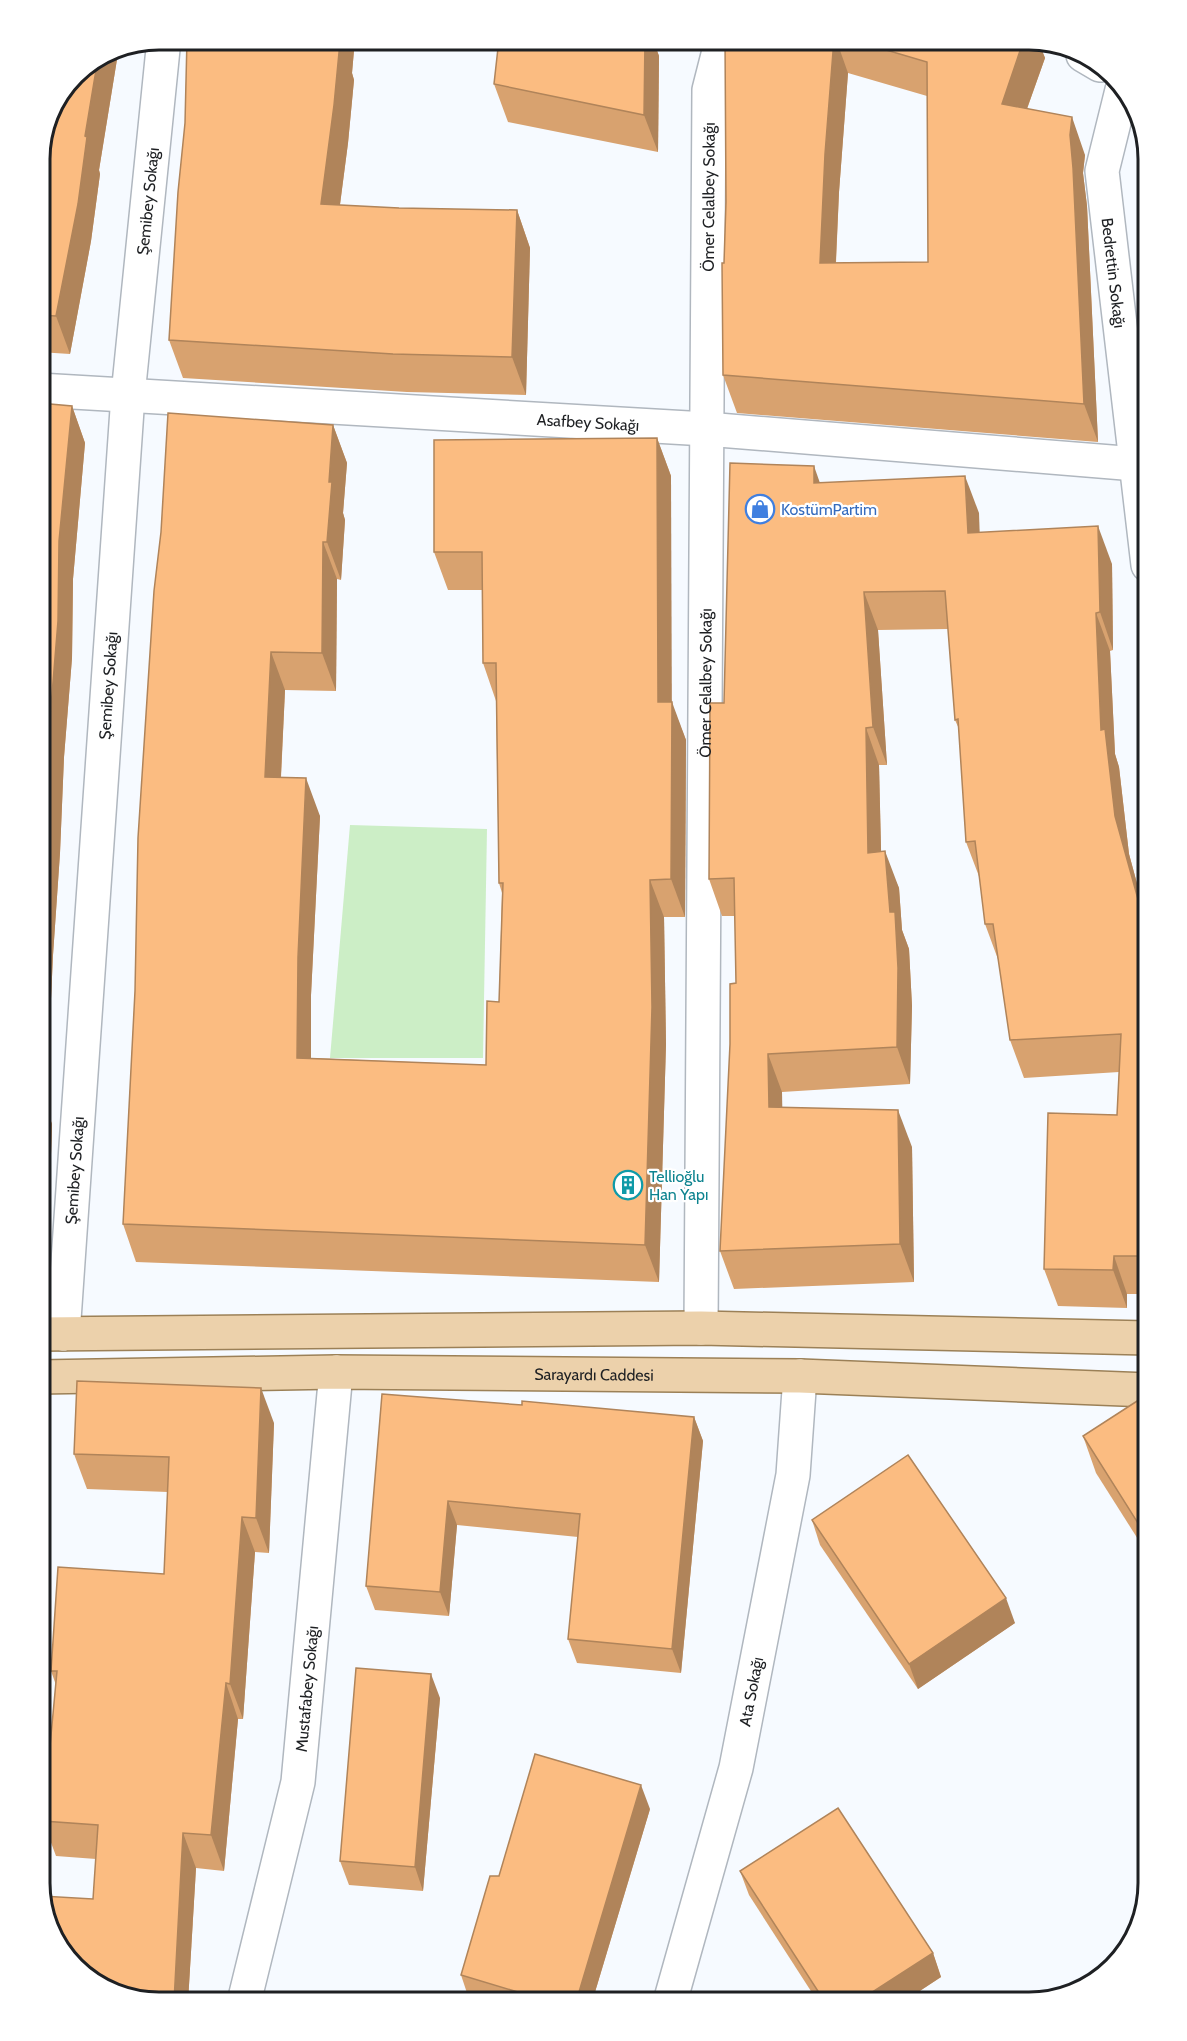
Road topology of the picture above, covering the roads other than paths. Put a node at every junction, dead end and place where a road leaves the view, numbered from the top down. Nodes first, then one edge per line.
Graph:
1 (163, 50) edge
2 (719, 50) edge
3 (1120, 99) edge
4 (50, 391) edge
5 (128, 395) junction
6 (706, 429) junction
7 (1136, 464) junction
8 (1138, 481) edge
9 (701, 1328) junction
10 (51, 1334) edge
11 (1138, 1338) edge
12 (336, 1372) junction
13 (800, 1376) junction
14 (50, 1377) edge
15 (1138, 1390) edge
16 (247, 1991) edge
17 (673, 1992) edge

1 - 5 street, Şemibey Sokağı
2 - 6 street, Ömer Celalbey Sokağı
3 - 7 street, Bedrettin Sokağı
4 - 5 street, Asafbey Sokağı
5 - 6 street, Asafbey Sokağı
5 - 10 street, Şemibey Sokağı
6 - 7 street, Asafbey Sokağı
6 - 9 street, Ömer Celalbey Sokağı
7 - 8 street, Bedrettin Sokağı
9 - 10 main road
9 - 11 main road
12 - 13 main road, Sarayardı Caddesi
12 - 14 main road, Sarayardı Caddesi
12 - 16 street, Mustafabey Sokağı
13 - 15 main road, Sarayardı Caddesi
13 - 17 street, Ata Sokağı

